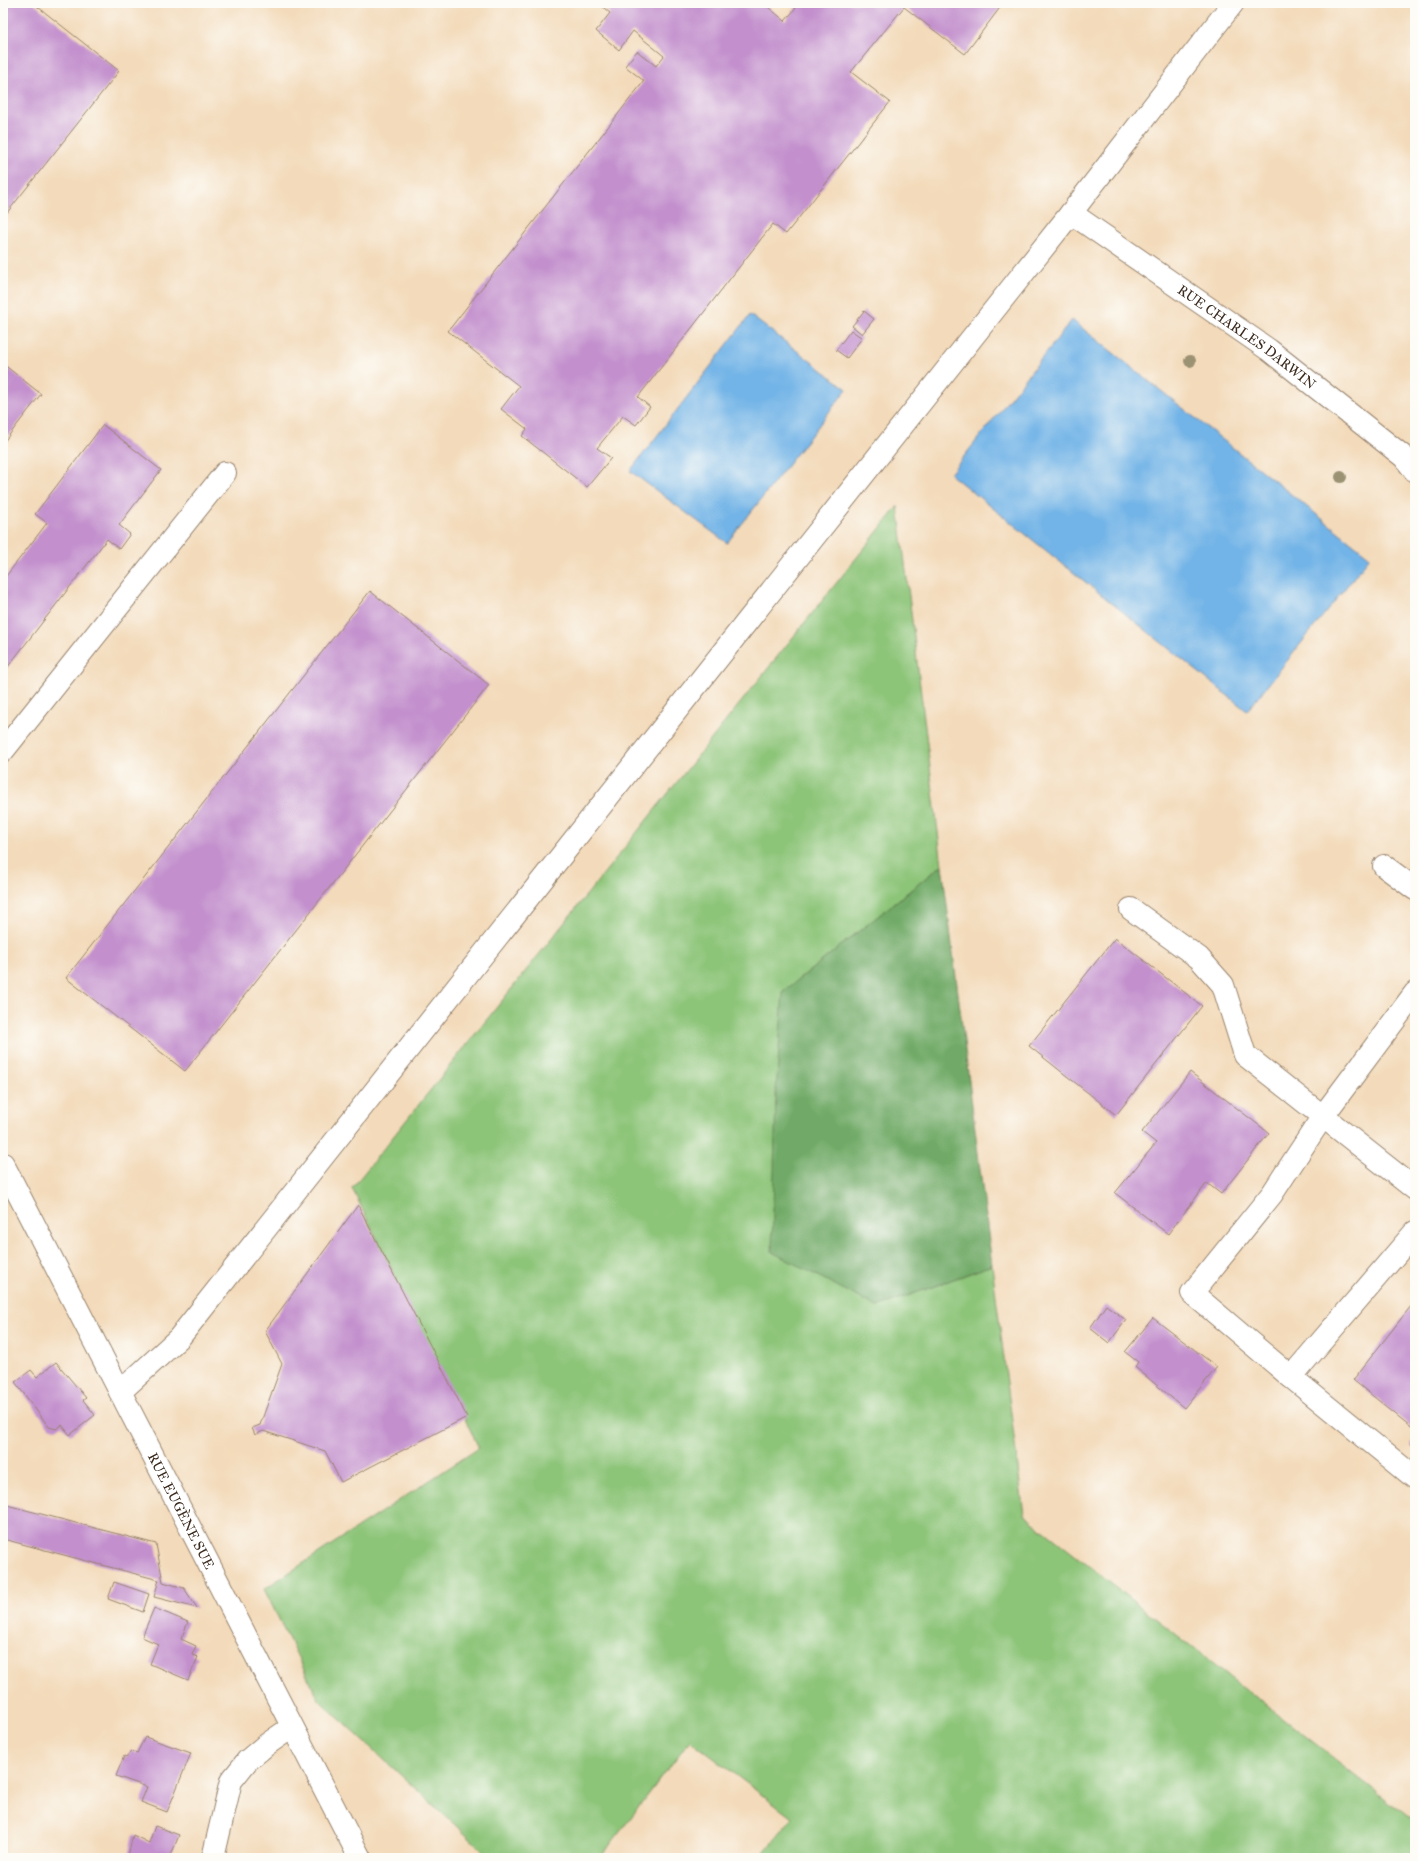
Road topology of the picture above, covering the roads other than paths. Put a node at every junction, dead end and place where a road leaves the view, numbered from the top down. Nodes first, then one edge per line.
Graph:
1 (1233, 3) edge
2 (1071, 213) junction
3 (1415, 471) edge
4 (225, 473) dead end
5 (3, 751) edge
6 (1384, 866) dead end
7 (1415, 889) edge
8 (1131, 909) dead end
9 (1415, 993) edge
10 (1323, 1116) junction
11 (3, 1164) edge
12 (1415, 1189) edge
13 (1415, 1232) edge
14 (1291, 1377) junction
15 (120, 1392) junction
16 (1415, 1478) edge
17 (292, 1727) junction
18 (214, 1858) edge
19 (360, 1858) edge

1 - 2 street
2 - 3 street, RUE CHARLES DARWIN
2 - 15 street
4 - 5 street
6 - 7 street
8 - 10 street
9 - 10 street
10 - 12 street
10 - 14 street
11 - 15 street, RUE EUGÈNE SUE
13 - 14 street
14 - 16 street
15 - 17 street, RUE EUGÈNE SUE
17 - 18 street
17 - 19 street, RUE EUGÈNE SUE

